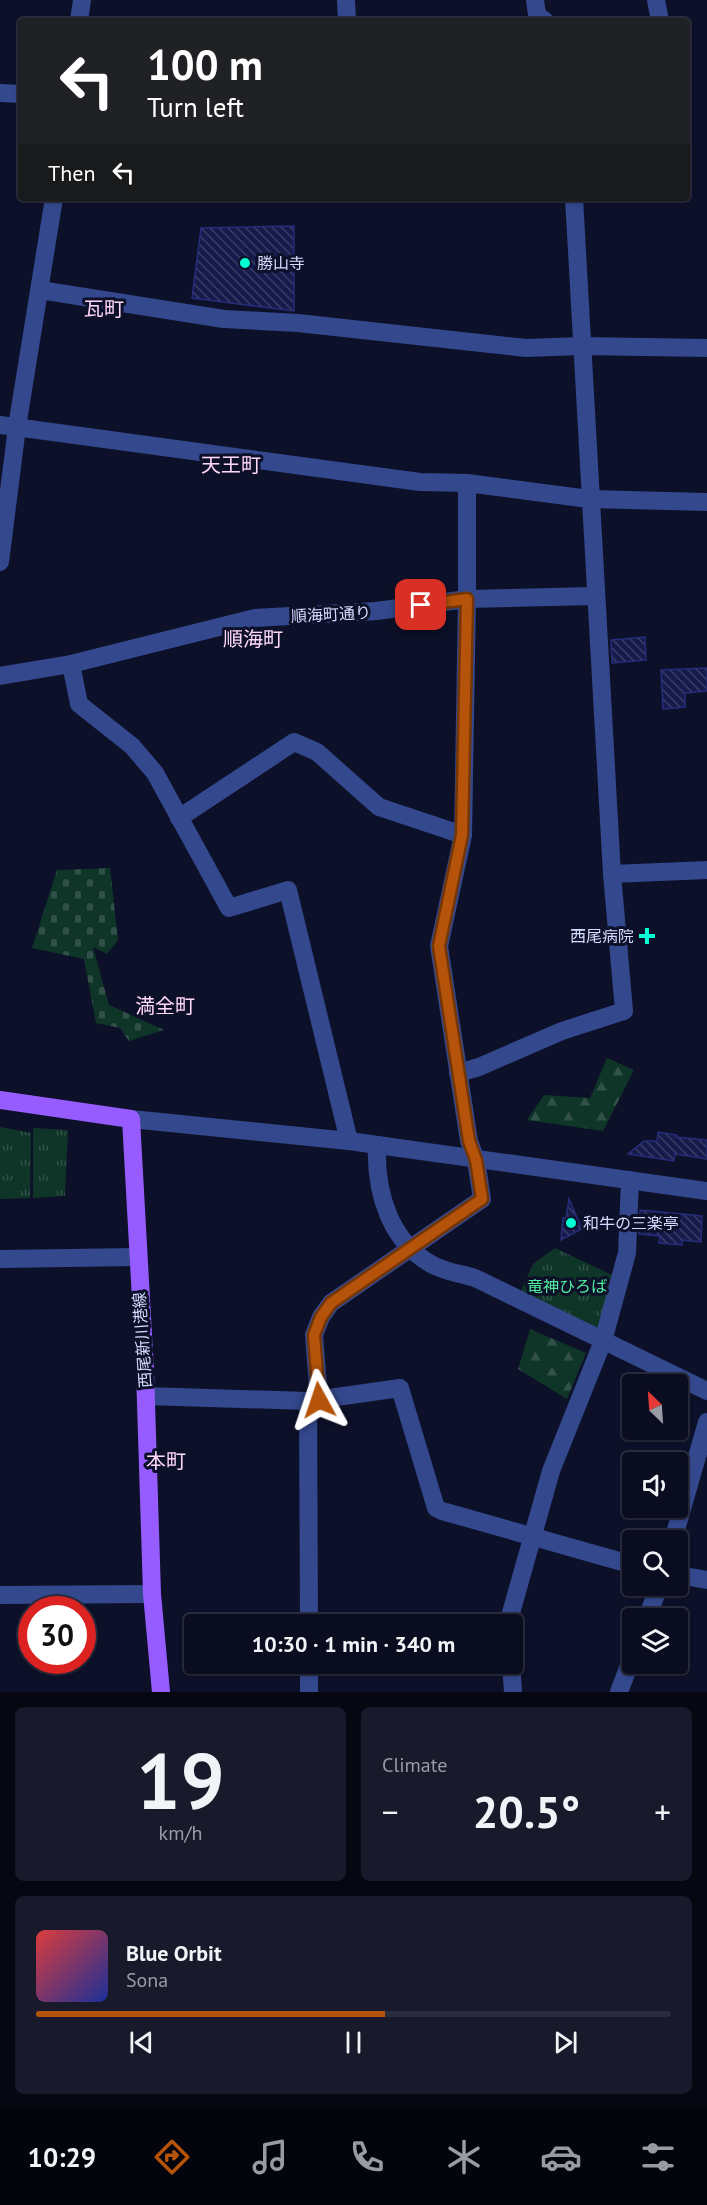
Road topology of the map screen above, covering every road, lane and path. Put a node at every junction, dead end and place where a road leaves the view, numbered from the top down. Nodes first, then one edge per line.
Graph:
1 (82, 0) edge
2 (346, 0) edge
3 (535, 0) edge
4 (656, 0) edge
5 (79, 18) edge
6 (347, 18) edge
7 (542, 18) edge
8 (659, 18) edge
9 (0, 93) edge
10 (18, 94) edge
11 (54, 201) edge
12 (574, 201) edge
13 (40, 290) junction
14 (581, 346) junction
15 (707, 348) edge
16 (9, 426) edge
17 (467, 483) junction
18 (589, 499) junction
19 (707, 502) edge
20 (0, 562) edge
21 (595, 596) junction
22 (467, 599) junction
23 (71, 664) junction
24 (0, 676) edge
25 (179, 819) junction
26 (462, 835) junction
27 (707, 870) edge
28 (612, 874) junction
29 (458, 1073) junction
30 (0, 1100) edge
31 (131, 1119) junction
32 (349, 1141) junction
33 (377, 1145) junction
34 (476, 1160) junction
35 (630, 1180) junction
36 (707, 1191) edge
37 (409, 1250) junction
38 (137, 1257) junction
39 (0, 1259) edge
40 (603, 1341) junction
41 (707, 1391) edge
42 (146, 1396) junction
43 (314, 1401) junction
44 (707, 1422) edge
45 (676, 1530) edge
46 (531, 1538) junction
47 (622, 1562) edge
48 (688, 1577) edge
49 (707, 1580) edge
50 (152, 1594) junction
51 (0, 1595) edge
52 (309, 1614) edge
53 (512, 1614) edge
54 (309, 1674) edge
55 (512, 1674) edge
56 (626, 1674) edge
57 (161, 1692) edge
58 (309, 1692) edge
59 (513, 1692) edge
60 (619, 1692) edge

1 - 5 street
2 - 6 street
3 - 7 street
4 - 8 street
9 - 10 street
11 - 13 street
12 - 14 street
13 - 14 street
13 - 16 street
14 - 15 street
14 - 18 street
16 - 17 street
16 - 20 street
17 - 18 street
17 - 22 street
18 - 19 street
18 - 21 street
21 - 22 street, 順海町通り
21 - 28 street
22 - 23 street, 順海町通り
22 - 26 street
23 - 24 street, 順海町通り
23 - 25 street
25 - 26 street
25 - 32 street
26 - 29 street
27 - 28 street
28 - 29 street
29 - 34 street
30 - 31 main road
31 - 32 street
31 - 38 main road, 西尾新川港線
32 - 33 street
33 - 34 street
33 - 37 street
34 - 35 street
34 - 37 street
35 - 36 street
35 - 40 street
37 - 40 street
37 - 43 street
38 - 39 street
38 - 42 main road, 西尾新川港線
40 - 41 street
40 - 46 street
42 - 43 street
42 - 50 main road, 西尾新川港線
43 - 46 street
43 - 52 street
44 - 45 street
46 - 47 street
46 - 53 street
48 - 49 street
50 - 51 street
50 - 57 main road, 西尾新川港線
54 - 58 street
55 - 59 street
56 - 60 street

